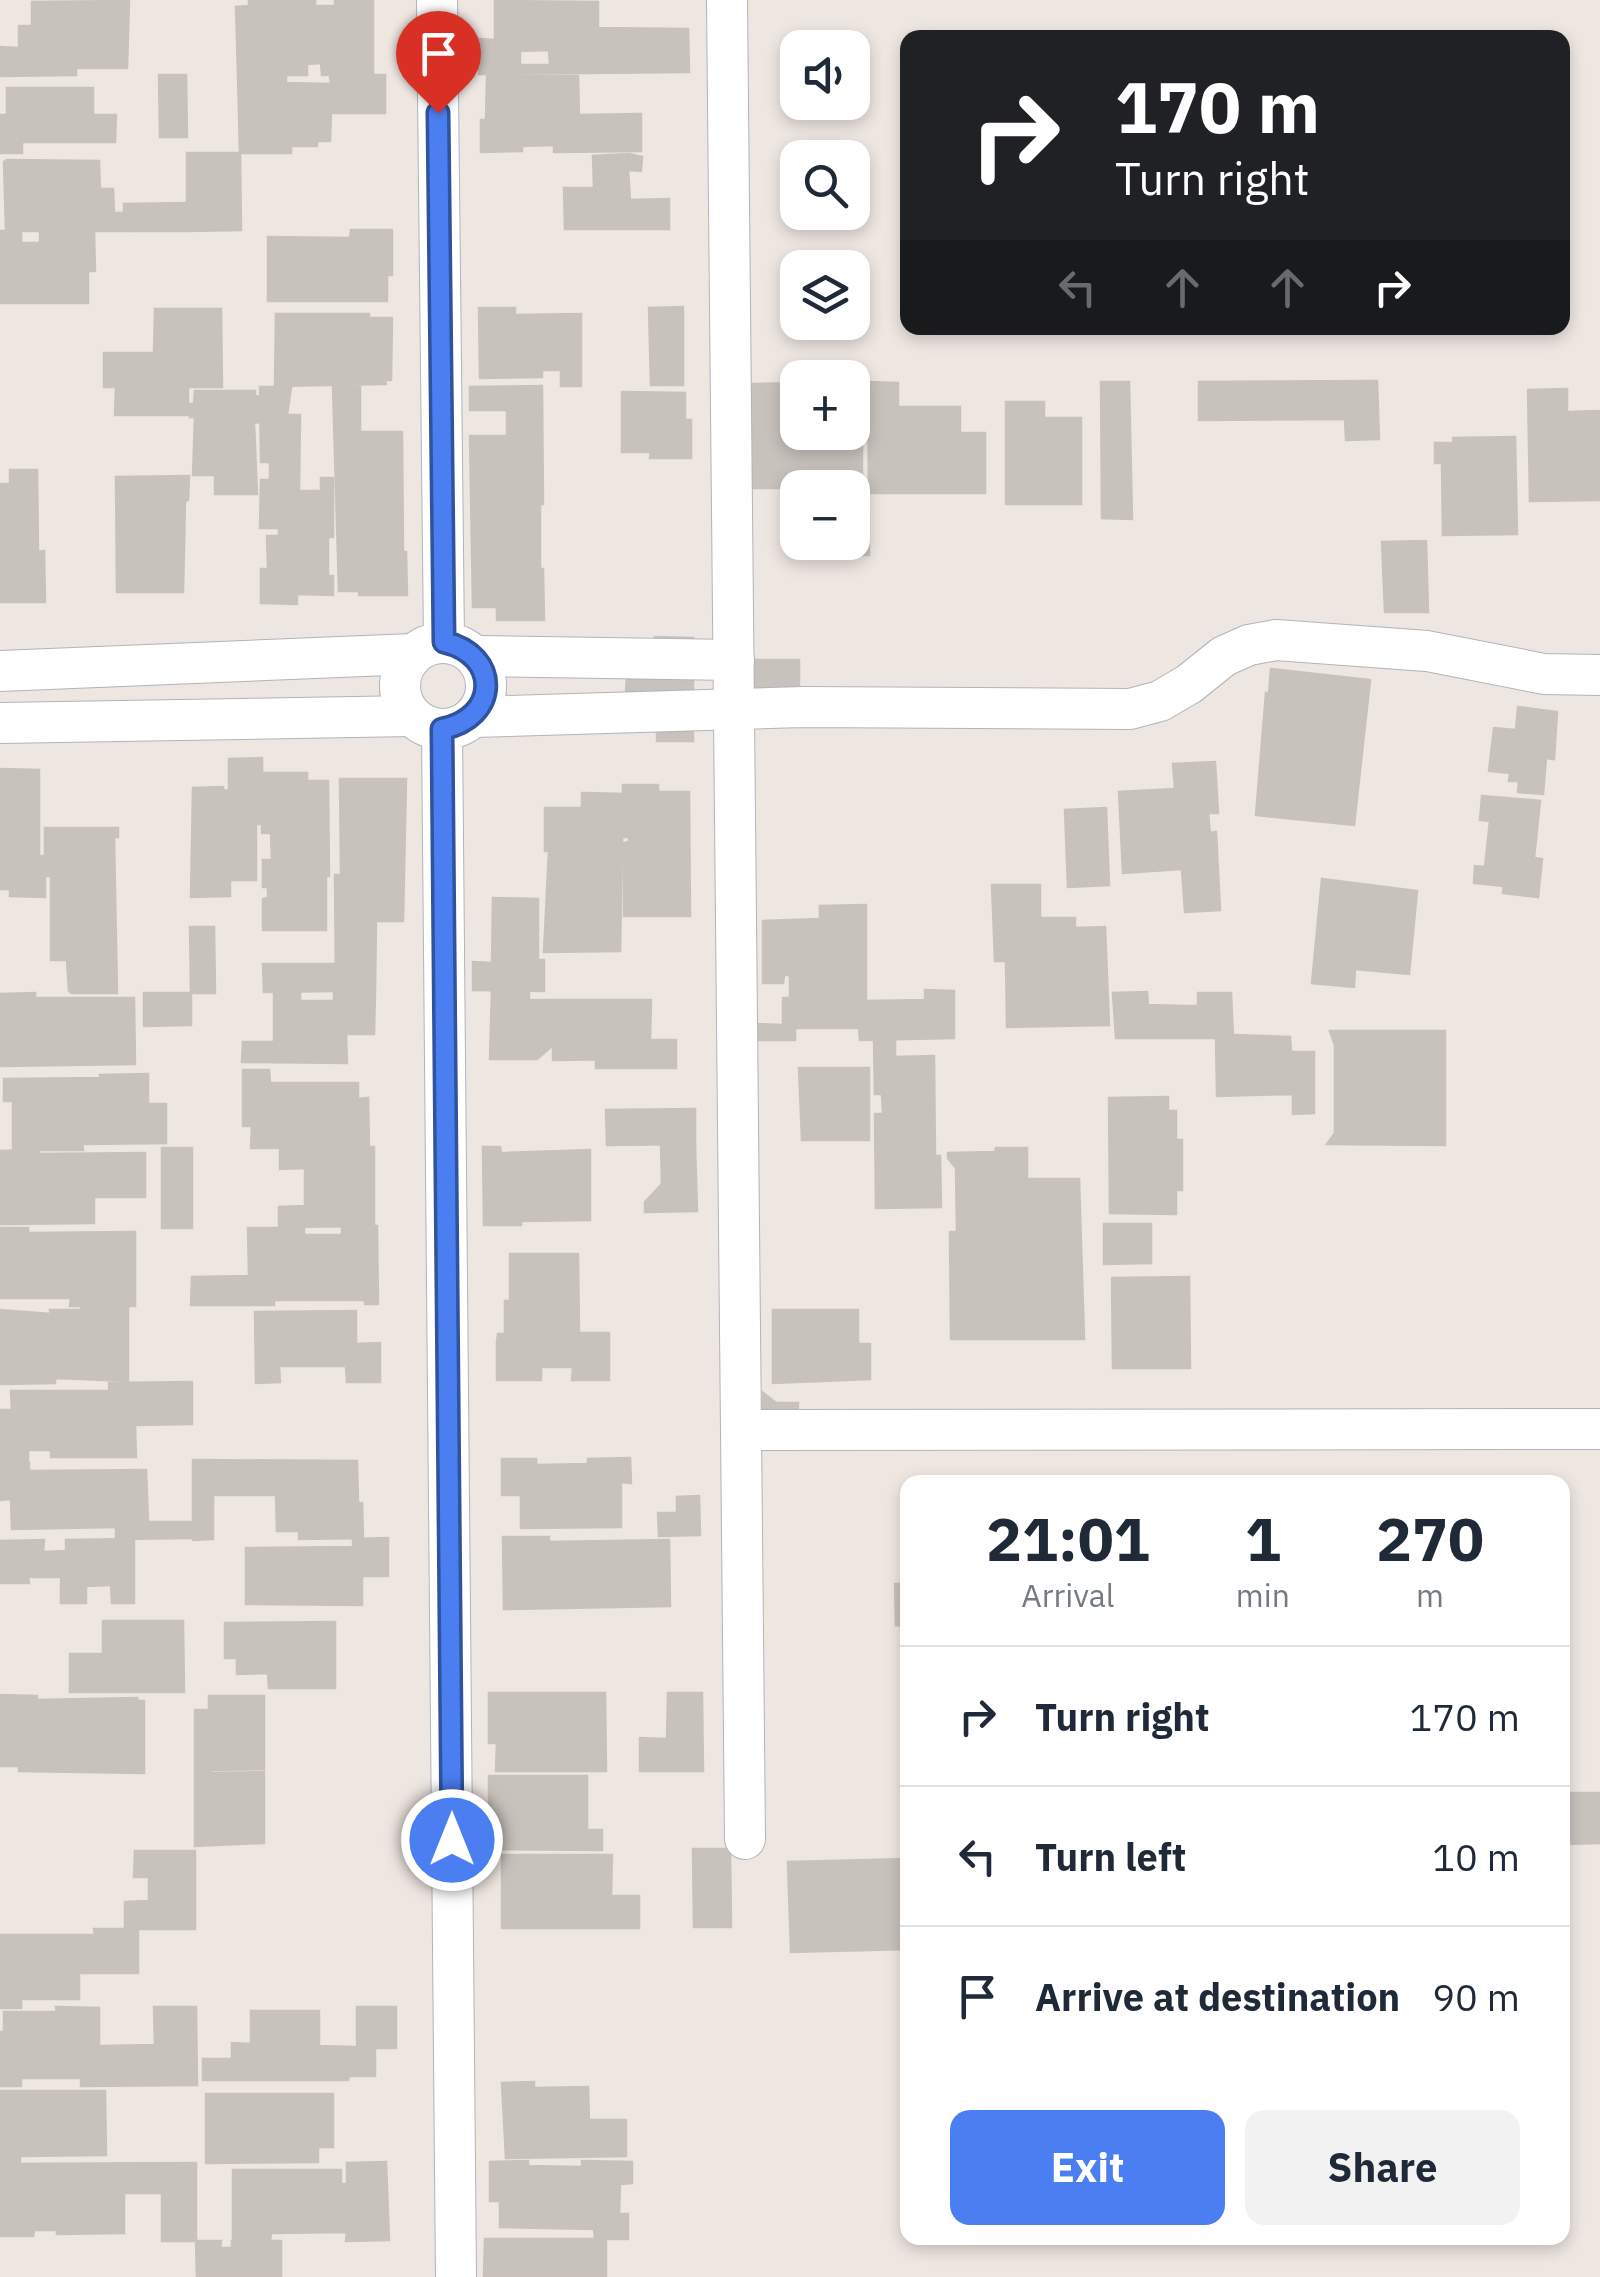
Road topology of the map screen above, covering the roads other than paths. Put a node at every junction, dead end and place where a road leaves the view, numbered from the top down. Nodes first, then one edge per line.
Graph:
1 (437, 0) edge
2 (727, 0) edge
3 (444, 650) junction
4 (594, 658) junction
5 (734, 660) junction
6 (0, 672) edge
7 (1600, 675) edge
8 (733, 710) junction
9 (597, 712) junction
10 (442, 721) junction
11 (0, 723) edge
12 (1600, 1429) edge
13 (740, 1430) junction
14 (745, 1839) dead end
15 (456, 2277) edge

1 - 3 street
2 - 5 street
3 - 4 street
3 - 6 street
3 - 10 street
3 - 10 street
4 - 5 street
4 - 9 street
5 - 8 street
7 - 8 street
8 - 9 street
8 - 13 street
9 - 10 street
10 - 11 street
10 - 15 street
12 - 13 street
13 - 14 street

